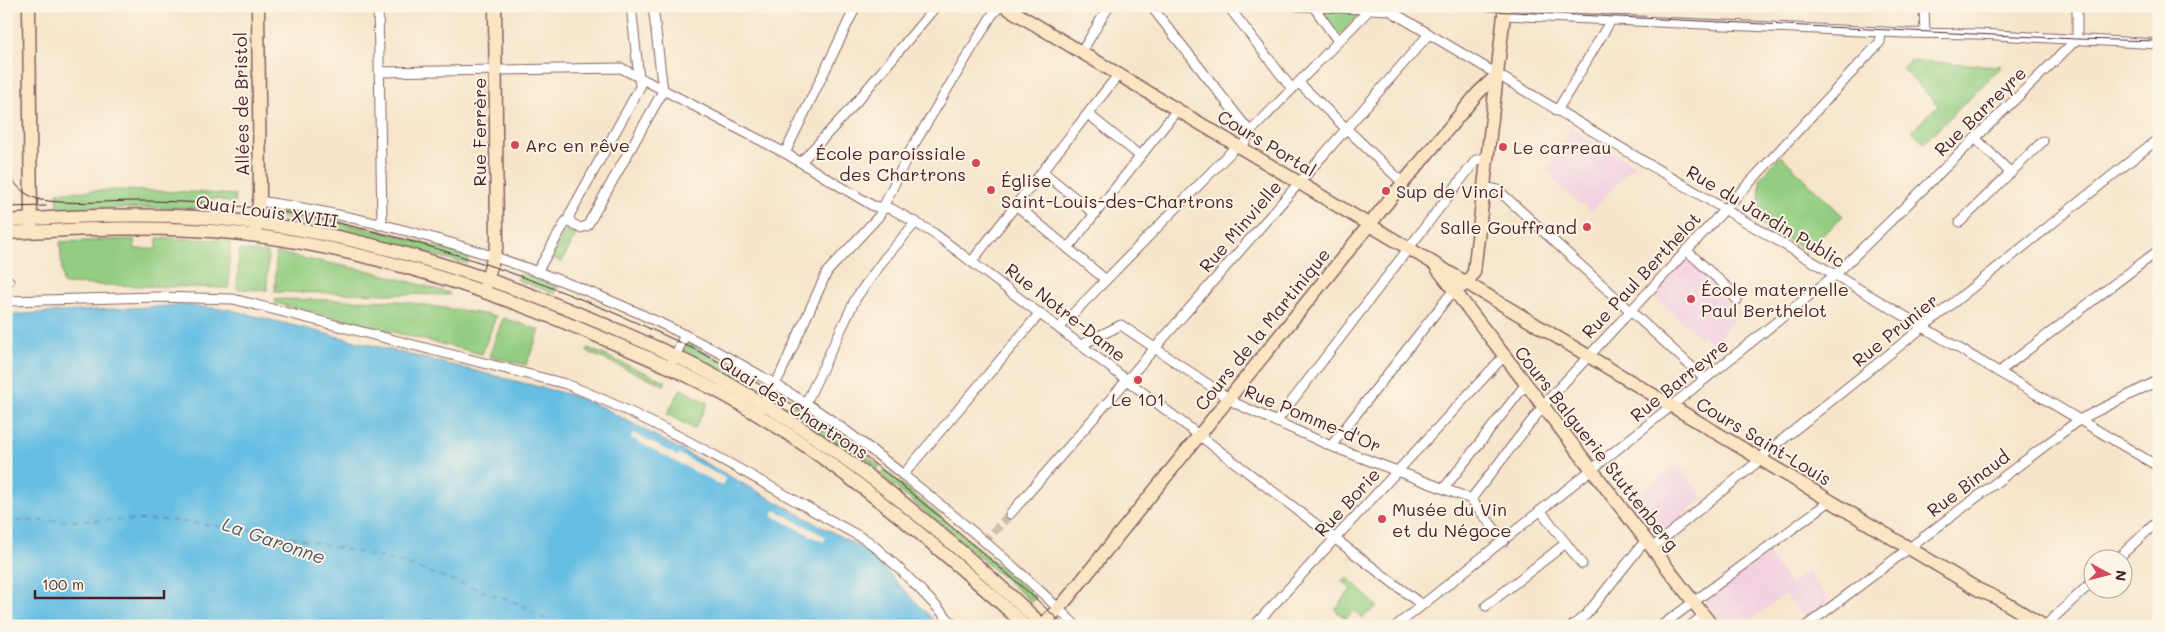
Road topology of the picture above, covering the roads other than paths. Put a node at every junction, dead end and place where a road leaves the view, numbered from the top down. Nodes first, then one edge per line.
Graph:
1 (29, 6) edge
2 (258, 6) edge
3 (378, 6) edge
4 (495, 6) edge
5 (631, 6) edge
6 (654, 6) edge
7 (856, 6) edge
8 (936, 6) edge
9 (1002, 6) edge
10 (1109, 6) edge
11 (1151, 6) edge
12 (1228, 6) edge
13 (1297, 6) edge
14 (1924, 6) edge
15 (2077, 6) edge
16 (1313, 7) edge
17 (1385, 8) edge
18 (1370, 9) junction
19 (1505, 11) edge
20 (1611, 20) junction
21 (1881, 32) junction
22 (1925, 33) junction
23 (1429, 34) junction
24 (2077, 39) junction
25 (1338, 41) junction
26 (2159, 44) edge
27 (1081, 52) junction
28 (496, 70) junction
29 (379, 72) junction
30 (1118, 74) junction
31 (1497, 75) junction
32 (639, 78) junction
33 (1295, 86) junction
34 (663, 90) junction
35 (1177, 110) junction
36 (1557, 111) junction
37 (1088, 114) junction
38 (1346, 128) junction
39 (1250, 132) junction
40 (1975, 138) junction
41 (2159, 138) edge
42 (2043, 141) dead end
43 (1239, 147) junction
44 (786, 153) junction
45 (1140, 156) junction
46 (1487, 158) junction
47 (801, 162) junction
48 (1043, 172) junction
49 (2011, 173) junction
50 (1299, 183) junction
51 (1403, 183) junction
52 (1484, 187) junction
53 (259, 201) junction
54 (1016, 205) junction
55 (882, 208) junction
56 (1724, 209) junction
57 (1096, 214) junction
58 (569, 220) junction
59 (6, 221) edge
60 (916, 222) junction
61 (1960, 222) dead end
62 (1369, 224) junction
63 (380, 225) junction
64 (31, 226) junction
65 (255, 229) junction
66 (6, 233) edge
67 (1068, 248) junction
68 (1409, 248) junction
69 (1686, 250) junction
70 (2159, 250) edge
71 (495, 257) junction
72 (972, 261) junction
73 (1434, 264) junction
74 (537, 272) junction
75 (1835, 275) junction
76 (1106, 280) junction
77 (1467, 283) junction
78 (486, 285) junction
79 (1455, 292) junction
80 (1737, 300) dead end
81 (6, 301) edge
82 (1630, 311) junction
83 (1040, 313) junction
84 (1059, 328) junction
85 (1923, 328) junction
86 (685, 335) junction
87 (1081, 345) junction
88 (1154, 348) junction
89 (1504, 356) junction
90 (1588, 356) junction
91 (672, 361) junction
92 (2000, 373) junction
93 (1127, 380) junction
94 (1705, 380) junction
95 (2159, 380) edge
96 (774, 384) junction
97 (1526, 384) junction
98 (1229, 399) junction
99 (806, 403) junction
100 (1672, 406) junction
101 (1544, 407) junction
102 (759, 409) junction
103 (2079, 420) junction
104 (1276, 422) junction
105 (1199, 435) junction
106 (1331, 446) junction
107 (1760, 459) junction
108 (2159, 467) edge
109 (1398, 470) junction
110 (1593, 470) junction
111 (903, 475) junction
112 (1445, 487) junction
113 (1471, 499) junction
114 (1830, 501) junction
115 (1541, 511) junction
116 (1010, 514) tunnel mouth
117 (2159, 520) edge
118 (1335, 538) junction
119 (1504, 541) junction
120 (1566, 543) junction
121 (1650, 545) junction
122 (1909, 548) junction
123 (2127, 550) edge
124 (1582, 564) dead end
125 (2082, 591) edge
126 (1694, 602) junction
127 (1422, 605) junction
128 (1486, 606) dead end
129 (1059, 608) junction
130 (1708, 621) edge
131 (1043, 625) edge
132 (954, 626) edge
133 (1025, 626) edge
134 (1076, 626) edge
135 (1254, 626) edge
136 (1396, 626) edge
137 (1572, 626) edge
138 (1661, 626) edge
139 (1690, 626) edge
140 (1806, 626) edge
141 (2044, 626) edge

1 - 64 main road
2 - 53 main road, Allées de Bristol
3 - 29 street
4 - 28 main road, Rue Ferrère
5 - 32 street
6 - 34 street
7 - 44 street
8 - 47 street
9 - 27 main road, Cours Portal
9 - 55 street
10 - 27 street
11 - 39 street
12 - 33 street
13 - 16 street
14 - 22 street
15 - 24 street
16 - 18 street
16 - 25 street
17 - 18 street
17 - 23 street, Rue du Jardin Public
18 - 25 street
19 - 20 street
19 - 31 main road
20 - 21 street
20 - 36 street
21 - 22 street
21 - 56 street, Rue Paul Berthelot
22 - 24 street
23 - 31 street, Rue du Jardin Public
23 - 38 street, Rue Minvielle
24 - 26 street
24 - 40 street, Rue Barreyre
25 - 33 street
27 - 30 main road, Cours Portal
28 - 29 street, Rue Notre-Dame
28 - 32 street, Rue Notre-Dame
28 - 71 main road, Rue Ferrère
29 - 63 street
30 - 35 main road, Cours Portal
30 - 37 street
31 - 36 street, Rue du Jardin Public
31 - 46 main road
31 - 51 main road, Cours de la Martinique
32 - 34 street, Rue Notre-Dame
32 - 58 street
33 - 38 street
33 - 39 street
34 - 44 street, Rue Notre-Dame
34 - 58 street
35 - 43 main road, Cours Portal
35 - 45 street
36 - 56 street, Rue du Jardin Public
37 - 45 street
37 - 48 street
38 - 50 street, Rue Minvielle
38 - 51 street
39 - 43 street
40 - 49 street
40 - 75 street, Rue Barreyre
41 - 85 street, Rue Prunier
42 - 49 street
43 - 50 main road, Cours Portal
43 - 76 street
44 - 47 street, Rue Notre-Dame
45 - 57 street
46 - 52 main road
46 - 68 street
47 - 55 street, Rue Notre-Dame
48 - 54 street
48 - 57 street
49 - 61 street
50 - 62 main road, Cours Portal
50 - 88 street, Rue Minvielle
51 - 62 main road, Cours de la Martinique
52 - 77 main road
52 - 82 street
53 - 63 street, Quai Louis XVIII
53 - 65 main road, Allées de Bristol
54 - 67 street
54 - 72 street
55 - 60 street, Rue Notre-Dame
55 - 96 street
56 - 69 street, Rue Paul Berthelot
56 - 75 street, Rue du Jardin Public
57 - 67 street
58 - 74 street
59 - 64 main road, Quai Louis XVIII
60 - 72 street, Rue Notre-Dame
60 - 99 street
62 - 68 main road, Cours Portal
62 - 98 main road, Cours de la Martinique
63 - 71 street, Quai Louis XVIII
64 - 65 main road, Quai Louis XVIII
64 - 66 main road, Quai Louis XVIII
65 - 78 main road, Quai Louis XVIII
67 - 76 street
68 - 73 main road, Cours Portal
68 - 104 street
69 - 80 street
69 - 82 street, Rue Paul Berthelot
70 - 92 street
71 - 74 street, Quai Louis XVIII
71 - 78 main road, Rue Ferrère
72 - 83 street, Rue Notre-Dame
73 - 77 main road, Cours Portal
73 - 79 main road, Cours Portal
74 - 86 street, Quai des Chartrons
75 - 85 street, Rue du Jardin Public
75 - 94 street, Rue Barreyre
76 - 84 street
77 - 79 main road
77 - 90 main road, Cours Saint-Louis
78 - 91 main road, Quai des Chartrons
79 - 89 main road, Cours Balguerie Stuttenberg
79 - 106 street
81 - 132 street
82 - 90 street, Rue Paul Berthelot
82 - 94 street
83 - 84 street, Rue Notre-Dame
83 - 111 street
84 - 87 street, Rue Notre-Dame
85 - 92 street, Rue du Jardin Public
85 - 107 street, Rue Prunier
86 - 91 street
86 - 96 street, Quai des Chartrons
87 - 88 street, Rue Pomme-d'Or
87 - 93 street, Rue Notre-Dame
88 - 93 street, Rue Minvielle
88 - 98 street, Rue Pomme-d'Or
89 - 97 main road, Cours Balguerie Stuttenberg
89 - 109 street, Rue Borie
90 - 100 main road, Cours Saint-Louis
90 - 101 street, Rue Paul Berthelot
91 - 102 main road, Quai des Chartrons
92 - 103 street, Rue du Jardin Public
93 - 105 street, Rue Notre-Dame
93 - 116 street, Rue Minvielle
94 - 100 street, Rue Barreyre
95 - 103 street, Rue Binaud
96 - 99 street, Quai des Chartrons
96 - 102 street
97 - 101 main road, Cours Balguerie Stuttenberg
97 - 112 street
98 - 104 street, Rue Pomme-d'Or
98 - 105 main road, Cours de la Martinique
99 - 111 street, Quai des Chartrons
100 - 107 main road, Cours Saint-Louis
100 - 110 street, Rue Barreyre
101 - 110 main road, Cours Balguerie Stuttenberg
101 - 113 street, Rue Paul Berthelot
102 - 131 main road, Quai des Chartrons
102 - 133 main road, Quai des Chartrons
103 - 108 street, Rue du Jardin Public
103 - 122 street, Rue Binaud
104 - 106 street, Rue Pomme-d'Or
105 - 118 street, Rue Notre-Dame
105 - 129 main road, Cours de la Martinique
106 - 109 street, Rue Pomme-d'Or
107 - 114 main road, Cours Saint-Louis
107 - 121 street, Rue Prunier
109 - 112 street, Rue Pomme-d'Or
109 - 118 street, Rue Borie
110 - 115 street, Rue Barreyre
110 - 121 main road, Cours Balguerie Stuttenberg
111 - 129 street, Quai des Chartrons
112 - 113 street, Rue Pomme-d'Or
113 - 119 street, Rue Pomme-d'Or
114 - 122 main road, Cours Saint-Louis
114 - 126 street
115 - 119 street, Rue Barreyre
115 - 120 street
117 - 123 street
118 - 127 street, Rue Notre-Dame
118 - 135 street, Rue Borie
119 - 127 street, Rue Barreyre
120 - 124 street
120 - 128 street
121 - 126 main road, Cours Balguerie Stuttenberg
121 - 137 street, Rue Prunier
122 - 140 street, Rue Binaud
122 - 141 main road, Cours Saint-Louis
125 - 141 street
126 - 130 main road, Cours Balguerie Stuttenberg
126 - 138 street
127 - 136 street, Rue Barreyre
129 - 131 main road, Cours de la Martinique
129 - 134 street, Quai des Chartrons
130 - 139 street

